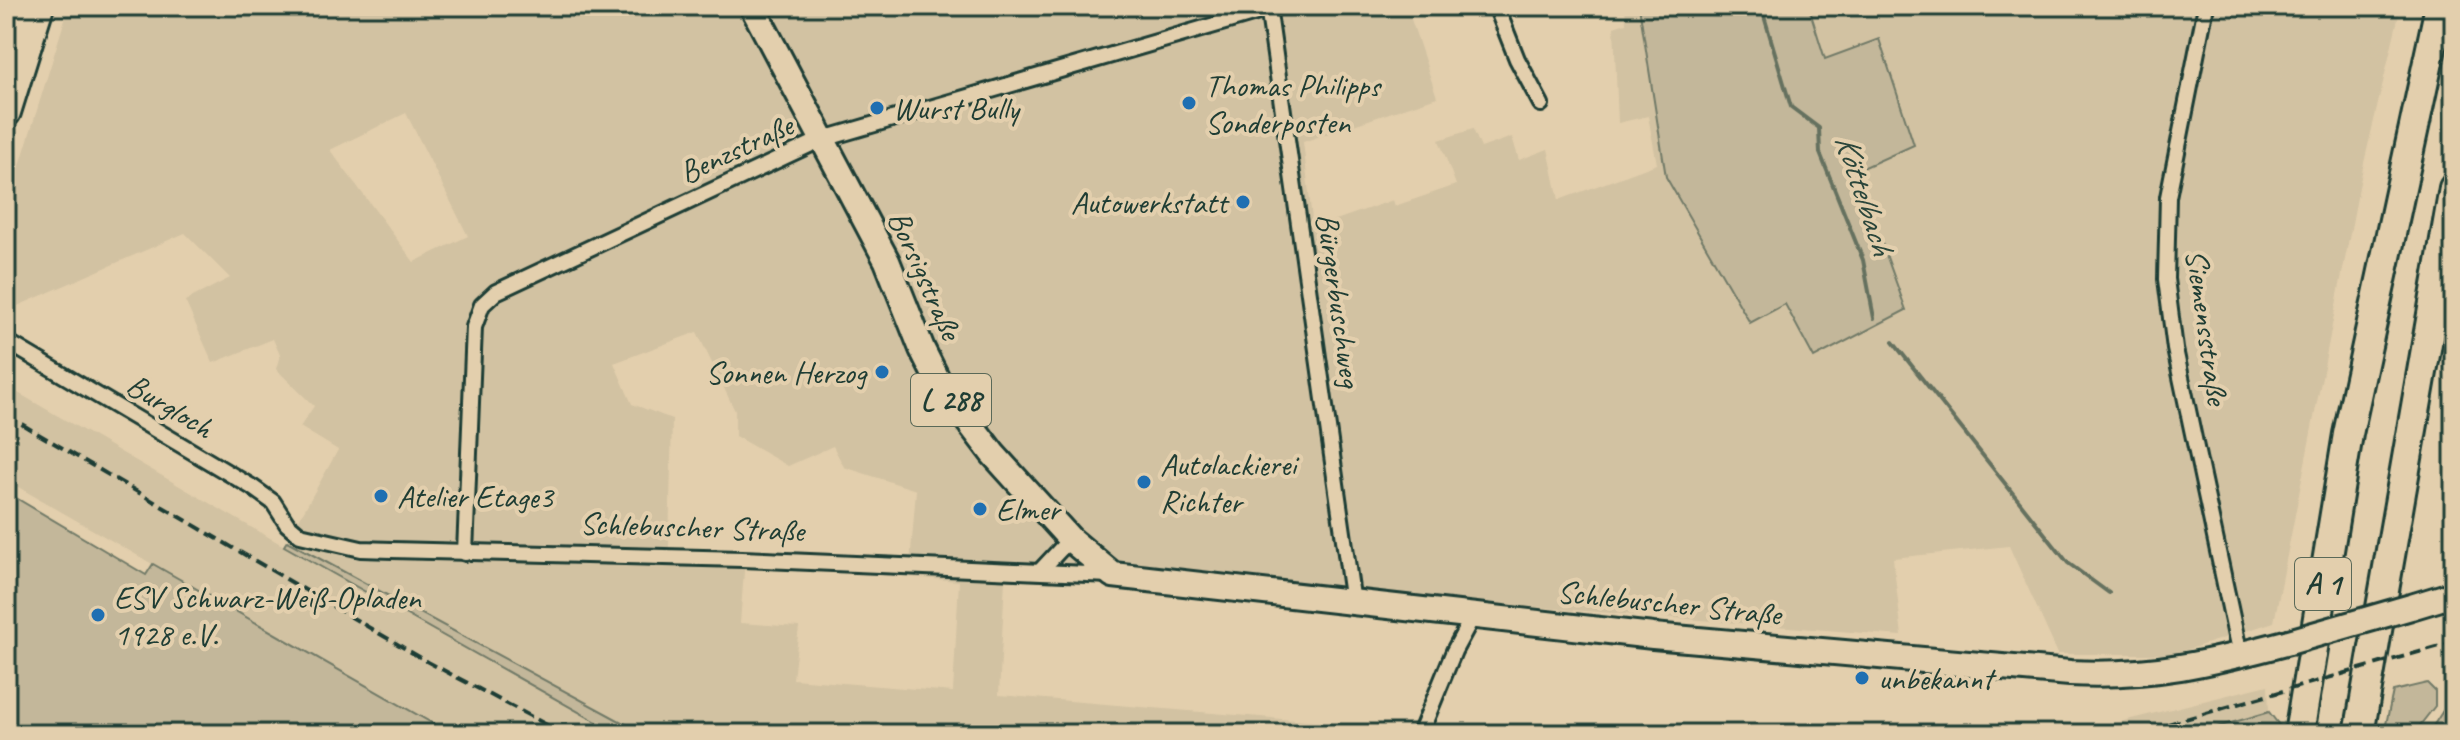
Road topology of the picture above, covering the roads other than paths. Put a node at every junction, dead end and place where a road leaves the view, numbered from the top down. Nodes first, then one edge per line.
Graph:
1 (13, 6) edge
2 (39, 6) edge
3 (752, 6) edge
4 (1496, 6) edge
5 (2206, 6) edge
6 (2440, 6) edge
7 (1272, 7) edge
8 (6, 28) edge
9 (1541, 104) dead end
10 (6, 112) edge
11 (820, 140) junction
12 (2454, 188) edge
13 (6, 341) edge
14 (294, 532) joint
15 (1070, 539) junction
16 (465, 553) junction
17 (1041, 570) junction
18 (1113, 575) junction
19 (2454, 594) edge
20 (1353, 603) junction
21 (1474, 614) junction
22 (2240, 655) junction
23 (1420, 734) edge
24 (2299, 734) edge
25 (2359, 734) edge

1 - 8 highway
2 - 10 highway
3 - 11 main road, Borsigstraße / L 288
4 - 9 street
5 - 22 street, Siemensstraße
6 - 24 highway, A 1
7 - 11 street, Benzstraße
7 - 20 street, Bürgerbuschweg
11 - 15 main road, Borsigstraße / L 288
11 - 16 street, Benzstraße
12 - 25 highway, A 1
13 - 14 street, Burgloch
14 - 16 street, Schlebuscher Straße
15 - 17 street
15 - 18 main road, Borsigstraße / L 288
16 - 17 street, Schlebuscher Straße
17 - 18 street, Schlebuscher Straße
18 - 20 main road, Schlebuscher Straße
19 - 22 main road, Schlebuscher Straße, bridge
20 - 21 main road, Schlebuscher Straße
21 - 22 main road, Schlebuscher Straße
21 - 23 street

